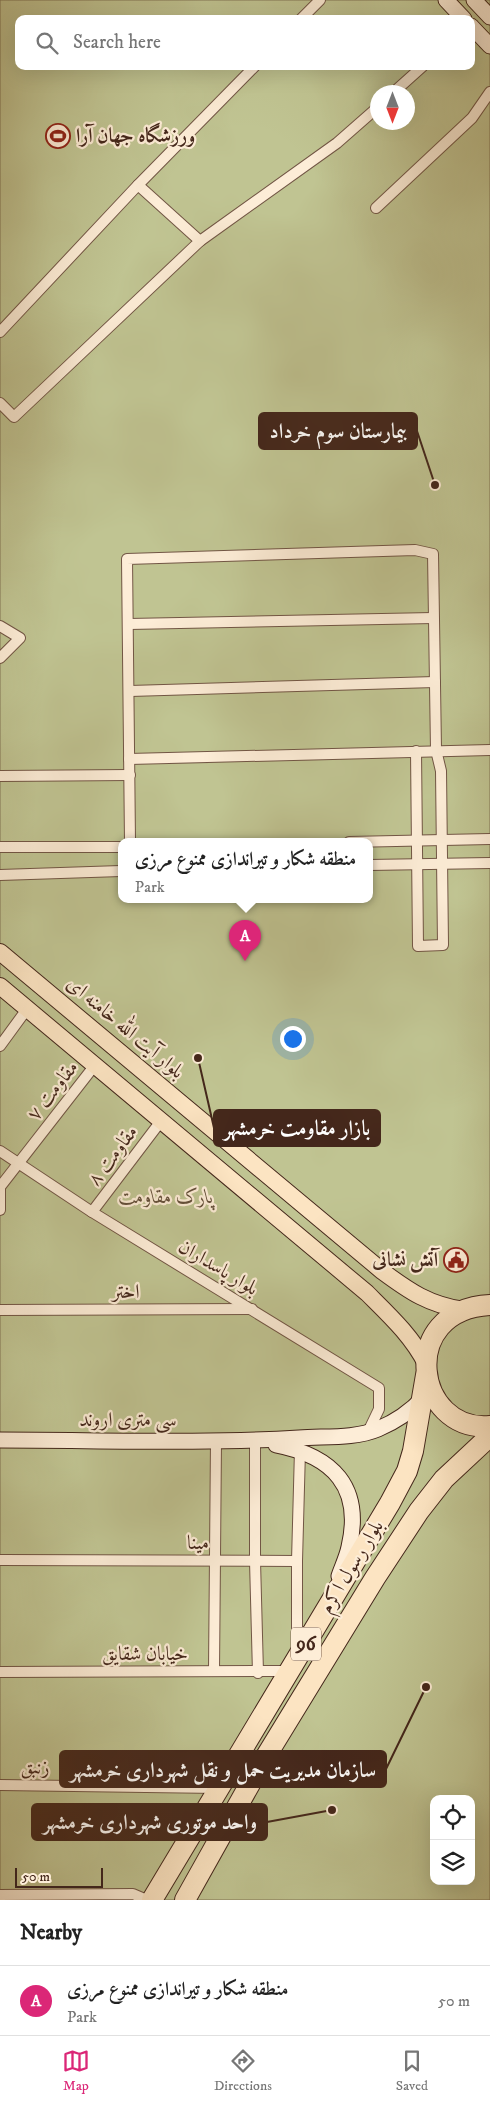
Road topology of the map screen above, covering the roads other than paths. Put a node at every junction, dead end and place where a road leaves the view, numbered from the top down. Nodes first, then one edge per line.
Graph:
1 (320, 0) edge
2 (446, 0) edge
3 (474, 0) edge
4 (305, 15) edge
5 (460, 15) edge
6 (490, 17) edge
7 (475, 30) edge
8 (490, 46) edge
9 (251, 70) edge
10 (419, 70) edge
11 (402, 85) edge
12 (490, 92) edge
13 (370, 114) edge
14 (138, 185) junction
15 (376, 208) dead end
16 (200, 241) junction
17 (0, 332) edge
18 (0, 402) edge
19 (433, 618) junction
20 (129, 624) junction
21 (0, 626) edge
22 (0, 658) edge
23 (435, 682) junction
24 (130, 690) junction
25 (436, 750) junction
26 (490, 750) edge
27 (416, 751) junction
28 (129, 759) junction
29 (130, 775) junction
30 (0, 776) edge
31 (130, 838) edge
32 (490, 839) edge
33 (442, 840) junction
34 (416, 841) junction
35 (373, 842) edge
36 (118, 847) edge
37 (0, 848) edge
38 (490, 863) edge
39 (416, 864) junction
40 (442, 864) junction
41 (373, 865) edge
42 (118, 871) edge
43 (0, 875) edge
44 (0, 952) edge
45 (0, 986) edge
46 (27, 1009) junction
47 (0, 1046) edge
48 (96, 1065) junction
49 (162, 1121) junction
50 (0, 1151) edge
51 (20, 1163) junction
52 (0, 1187) edge
53 (0, 1210) edge
54 (92, 1212) junction
55 (490, 1305) edge
56 (0, 1310) edge
57 (252, 1310) junction
58 (464, 1310) junction
59 (426, 1370) junction
60 (424, 1397) junction
61 (490, 1426) edge
62 (368, 1432) junction
63 (490, 1436) edge
64 (0, 1440) edge
65 (216, 1440) junction
66 (255, 1440) junction
67 (300, 1450) junction
68 (0, 1560) edge
69 (214, 1560) junction
70 (255, 1561) junction
71 (297, 1561) junction
72 (325, 1613) junction
73 (294, 1666) junction
74 (214, 1671) junction
75 (0, 1672) edge
76 (258, 1673) junction
77 (0, 1785) edge
78 (220, 1788) junction
79 (0, 1895) edge
80 (147, 1900) edge
81 (152, 1900) edge
82 (185, 1900) edge

1 - 4 street
2 - 5 street
3 - 6 street
7 - 8 street
9 - 14 street
10 - 11 street
12 - 15 street
13 - 16 street
14 - 16 street
14 - 17 street
16 - 18 street
19 - 20 street
19 - 20 street
19 - 23 street
20 - 24 street
21 - 22 street
23 - 24 street
23 - 25 street
24 - 28 street
25 - 26 street
25 - 27 street
25 - 33 street
27 - 28 street
27 - 34 street
28 - 29 street
29 - 30 street
29 - 31 street
32 - 33 street
33 - 34 street
33 - 40 street
34 - 35 street
34 - 39 street
36 - 37 street
38 - 40 street
39 - 40 street
39 - 40 street
39 - 41 street
42 - 43 street
44 - 58 main road, بلوار آیت الله خامنه ای
45 - 46 main road
46 - 47 street
46 - 48 main road
48 - 49 main road
48 - 51 street, مقاومت ۷
49 - 54 street, مقاومت ۸
49 - 59 main road
50 - 51 street, بلوار پاسداران
51 - 52 street, مقاومت ۷
51 - 54 street, بلوار پاسداران
52 - 53 street
54 - 57 street, بلوار پاسداران
55 - 58 highway, 96
56 - 57 street, اختر
57 - 62 street, بلوار پاسداران
58 - 59 highway, 96
59 - 60 highway, بلوار رسول اکرم / 96
59 - 61 highway
60 - 62 street
60 - 72 highway, بلوار رسول اکرم / 96
62 - 66 street
63 - 82 highway, بلوار رسول اکرم / 96
64 - 65 street, سی متری اروند
65 - 66 street, سی متری اروند
65 - 69 street
66 - 67 street
66 - 70 street
67 - 71 street
67 - 72 street
68 - 69 street, مینا
69 - 70 street, مینا
69 - 74 street
70 - 71 street, مینا
70 - 76 street
71 - 73 street
72 - 73 highway, بلوار رسول اکرم / 96
73 - 76 street, خیابان شقایق
73 - 78 highway, بلوار رسول اکرم / 96
74 - 75 street, خیابان شقایق
74 - 76 street, خیابان شقایق
77 - 78 street, زنبق
78 - 81 highway, بلوار رسول اکرم / 96
79 - 80 street

